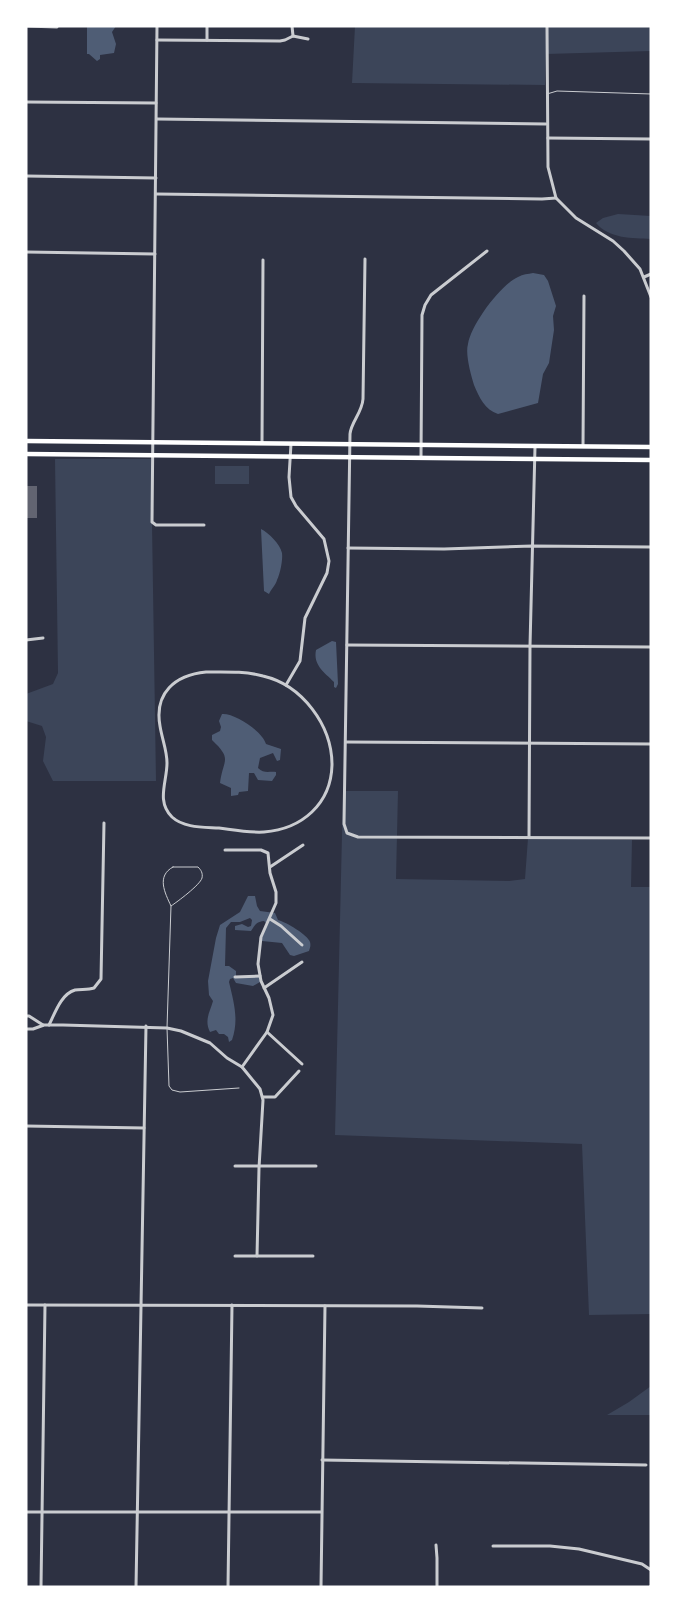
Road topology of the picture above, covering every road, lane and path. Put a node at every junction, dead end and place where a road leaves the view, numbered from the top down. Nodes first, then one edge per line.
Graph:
1 (26, 26) edge
2 (57, 26) edge
3 (157, 26) edge
4 (207, 26) edge
5 (292, 26) edge
6 (547, 26) edge
7 (293, 36) junction
8 (308, 39) dead end
9 (157, 40) junction
10 (207, 40) junction
11 (547, 94) junction
12 (651, 94) edge
13 (26, 102) edge
14 (156, 103) junction
15 (157, 119) junction
16 (546, 124) junction
17 (548, 138) junction
18 (651, 139) edge
19 (26, 176) edge
20 (156, 178) junction
21 (156, 194) junction
22 (556, 198) junction
23 (487, 251) dead end
24 (26, 252) edge
25 (156, 254) junction
26 (365, 259) dead end
27 (263, 260) dead end
28 (651, 274) edge
29 (644, 277) junction
30 (584, 296) dead end
31 (651, 297) edge
32 (26, 441) edge
33 (152, 442) junction
34 (262, 443) junction
35 (291, 444) junction
36 (349, 445) junction
37 (421, 445) junction
38 (534, 447) junction
39 (583, 447) junction
40 (651, 447) edge
41 (26, 454) edge
42 (152, 454) junction
43 (291, 456) junction
44 (349, 456) junction
45 (421, 457) junction
46 (534, 459) junction
47 (651, 460) edge
48 (204, 525) dead end
49 (532, 546) junction
50 (651, 547) edge
51 (348, 548) junction
52 (43, 638) dead end
53 (26, 640) edge
54 (347, 645) junction
55 (530, 646) junction
56 (651, 648) edge
57 (286, 685) junction
58 (346, 742) junction
59 (530, 743) junction
60 (651, 744) edge
61 (104, 823) dead end
62 (529, 837) junction
63 (651, 838) edge
64 (303, 845) dead end
65 (225, 850) dead end
66 (270, 867) junction
67 (171, 906) junction
68 (270, 919) junction
69 (302, 945) dead end
70 (302, 962) dead end
71 (260, 976) junction
72 (234, 977) dead end
73 (264, 988) junction
74 (26, 1016) edge
75 (44, 1025) junction
76 (49, 1025) junction
77 (146, 1026) junction
78 (167, 1028) junction
79 (26, 1029) edge
80 (267, 1032) junction
81 (302, 1064) dead end
82 (242, 1067) junction
83 (300, 1071) dead end
84 (239, 1088) dead end
85 (263, 1097) junction
86 (26, 1126) edge
87 (144, 1128) junction
88 (235, 1166) dead end
89 (259, 1166) junction
90 (316, 1166) dead end
91 (235, 1256) dead end
92 (257, 1256) junction
93 (313, 1256) dead end
94 (26, 1305) edge
95 (45, 1305) junction
96 (140, 1305) junction
97 (232, 1305) junction
98 (325, 1306) junction
99 (482, 1308) dead end
100 (322, 1460) junction
101 (646, 1465) dead end
102 (26, 1512) edge
103 (41, 1512) junction
104 (137, 1512) junction
105 (229, 1512) junction
106 (321, 1512) junction
107 (436, 1545) dead end
108 (493, 1546) dead end
109 (651, 1570) edge
110 (41, 1587) edge
111 (136, 1587) edge
112 (228, 1587) edge
113 (321, 1587) edge
114 (437, 1587) edge

1 - 2 street
3 - 9 street
4 - 10 street
5 - 7 street
6 - 11 street
7 - 8 street
7 - 10 street
9 - 10 street
9 - 14 street
11 - 12 lane
11 - 16 street
13 - 14 street
14 - 15 street
15 - 16 street
15 - 20 street
16 - 17 street
17 - 18 street
17 - 22 street
19 - 20 street
20 - 21 street
21 - 22 street
21 - 25 street
22 - 29 street
23 - 37 street
24 - 25 street
25 - 33 street
26 - 36 street
27 - 34 street
28 - 29 street
29 - 31 street
30 - 39 street
32 - 33 main road
33 - 34 main road
33 - 42 street
34 - 35 main road
35 - 36 main road
35 - 43 street
36 - 37 main road
36 - 44 street
37 - 38 main road
37 - 45 street
38 - 39 main road
38 - 46 street
39 - 40 main road
41 - 42 main road
42 - 43 main road
42 - 48 street
43 - 44 main road
43 - 57 street
44 - 45 main road
44 - 51 street
45 - 46 main road
46 - 47 main road
46 - 49 street
49 - 50 street
49 - 51 street
49 - 55 street
51 - 54 street
52 - 53 street
54 - 55 street
54 - 58 street
55 - 56 street
55 - 59 street
57 - 57 street
58 - 59 street
58 - 62 street
59 - 60 street
59 - 62 street
61 - 76 street
62 - 63 street
64 - 66 street
65 - 66 street
66 - 68 street
67 - 67 lane
67 - 78 lane
68 - 69 street
68 - 71 street
70 - 73 street
71 - 72 street
71 - 73 street
73 - 80 street
74 - 75 street
75 - 76 street
75 - 79 street
76 - 77 street
77 - 78 street
77 - 87 street
78 - 82 street
78 - 84 lane
80 - 81 street
80 - 82 street
82 - 85 street
83 - 85 street
85 - 89 street
86 - 87 street
87 - 96 street
88 - 89 street
89 - 90 street
89 - 92 street
91 - 92 street
92 - 93 street
94 - 95 street
95 - 96 street
95 - 103 street
96 - 97 street
96 - 104 street
97 - 98 street
97 - 105 street
98 - 99 street
98 - 100 street
100 - 101 street
100 - 106 street
102 - 103 street
103 - 104 street
103 - 110 street
104 - 105 street
104 - 111 street
105 - 106 street
105 - 112 street
106 - 113 street
107 - 114 street
108 - 109 street

